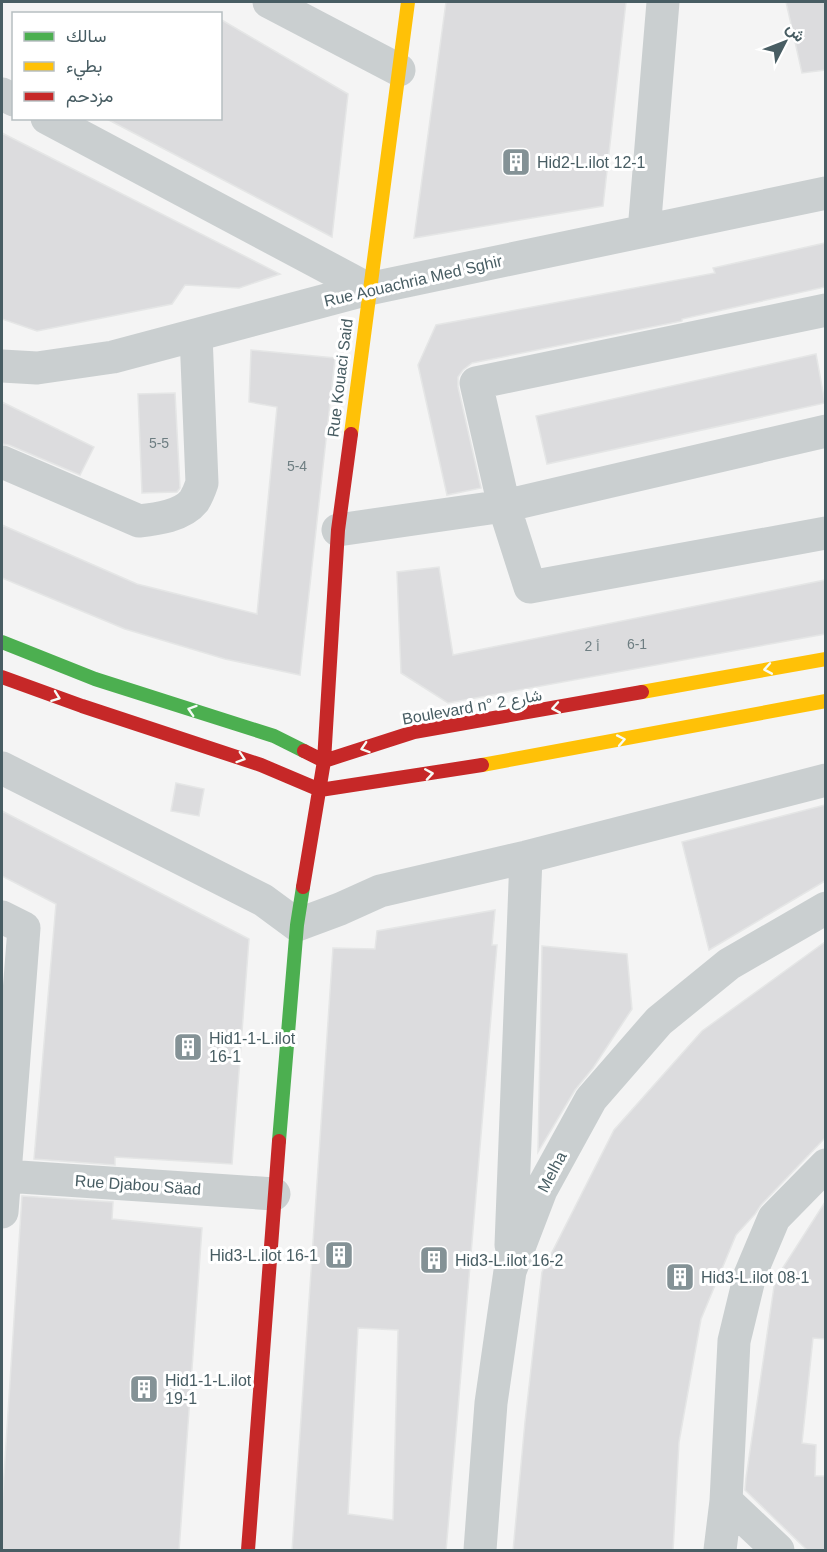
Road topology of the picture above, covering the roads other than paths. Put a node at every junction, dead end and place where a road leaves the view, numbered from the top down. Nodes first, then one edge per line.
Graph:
1 (269, 2) edge
2 (408, 2) edge
3 (663, 2) edge
4 (399, 70) junction
5 (52, 120) edge
6 (825, 194) edge
7 (644, 231) junction
8 (368, 289) junction
9 (825, 310) edge
10 (196, 335) junction
11 (2, 366) edge
12 (825, 431) edge
13 (2, 462) edge
14 (504, 506) junction
15 (338, 530) junction
16 (825, 532) edge
17 (2, 642) edge
18 (825, 659) edge
19 (2, 677) edge
20 (825, 701) edge
21 (324, 761) junction
22 (2, 768) edge
23 (825, 780) edge
24 (320, 790) junction
25 (526, 857) junction
26 (825, 908) edge
27 (2, 917) edge
28 (297, 926) junction
29 (825, 1165) edge
30 (3, 1175) edge
31 (274, 1194) junction
32 (2, 1212) edge
33 (510, 1271) junction
34 (726, 1501) junction
35 (248, 1551) edge
36 (480, 1551) edge
37 (720, 1551) edge
38 (778, 1551) edge

1 - 4 street
2 - 4 main road, Rue Kouaci Said
3 - 7 street
4 - 8 main road, Rue Kouaci Said
5 - 8 street
6 - 7 street, Rue Aouachria Med Sghir
7 - 8 street, Rue Aouachria Med Sghir
8 - 10 street, Rue Aouachria Med Sghir
8 - 15 main road, Rue Kouaci Said
9 - 14 street
10 - 11 street, Rue Aouachria Med Sghir
10 - 13 street
12 - 14 street
14 - 15 street
14 - 16 street
15 - 21 main road, Rue Kouaci Said
21 -> 17 main road
18 -> 21 main road, Boulevard n° شارع 2
19 -> 24 main road
24 -> 20 main road
21 - 24 main road, Rue Kouaci Said
22 - 28 street
23 - 25 street
24 - 28 main road, Rue Kouaci Said
25 - 28 street
25 - 33 street
26 - 33 street, Melha
27 - 30 street
28 - 31 main road, Rue Kouaci Said
29 - 34 street
30 - 31 street, Rue Djabou Säad
30 - 32 street
31 - 35 main road, Rue Kouaci Said
33 - 36 street, Melha
34 - 37 street
34 - 38 street

